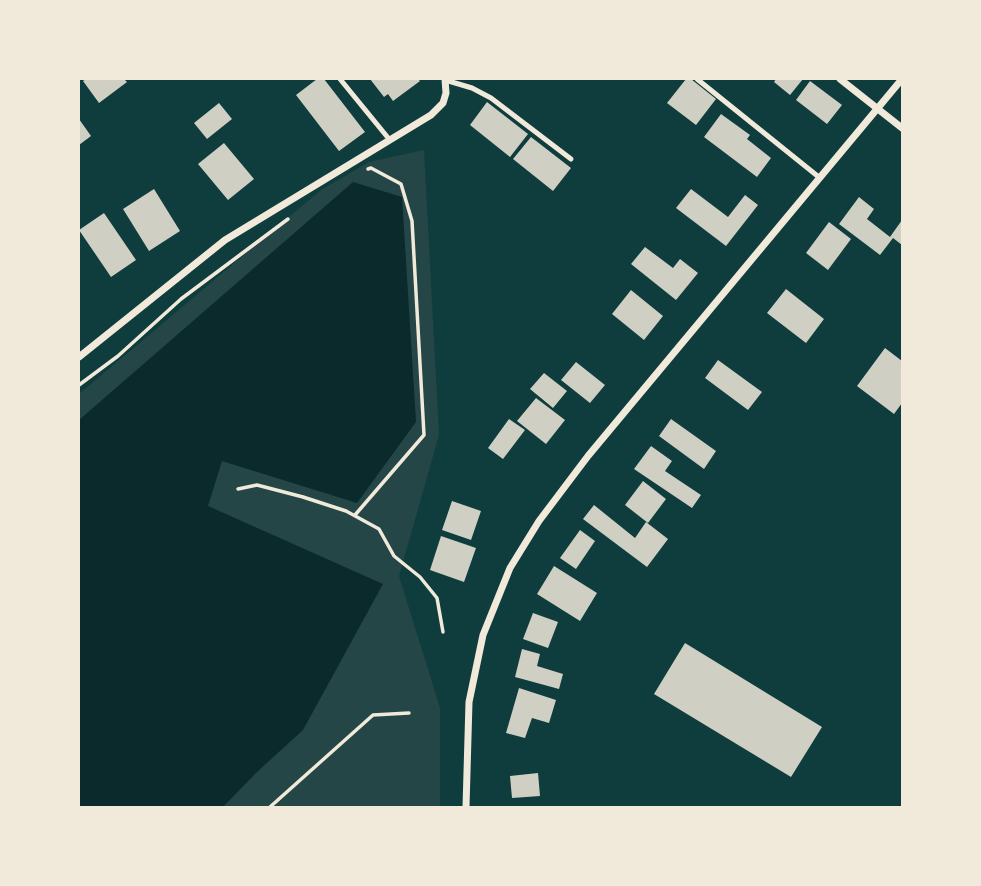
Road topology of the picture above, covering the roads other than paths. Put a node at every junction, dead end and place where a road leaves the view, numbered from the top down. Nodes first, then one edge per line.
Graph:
1 (340, 79) edge
2 (445, 79) edge
3 (697, 79) edge
4 (840, 79) edge
5 (902, 79) edge
6 (878, 109) junction
7 (902, 128) edge
8 (389, 139) junction
9 (571, 159) dead end
10 (820, 178) junction
11 (79, 357) edge
12 (466, 807) edge

1 - 8 lane
2 - 8 street
2 - 9 lane
3 - 10 lane
4 - 6 street
5 - 6 street
6 - 7 street
6 - 10 street
8 - 11 street
10 - 12 street

